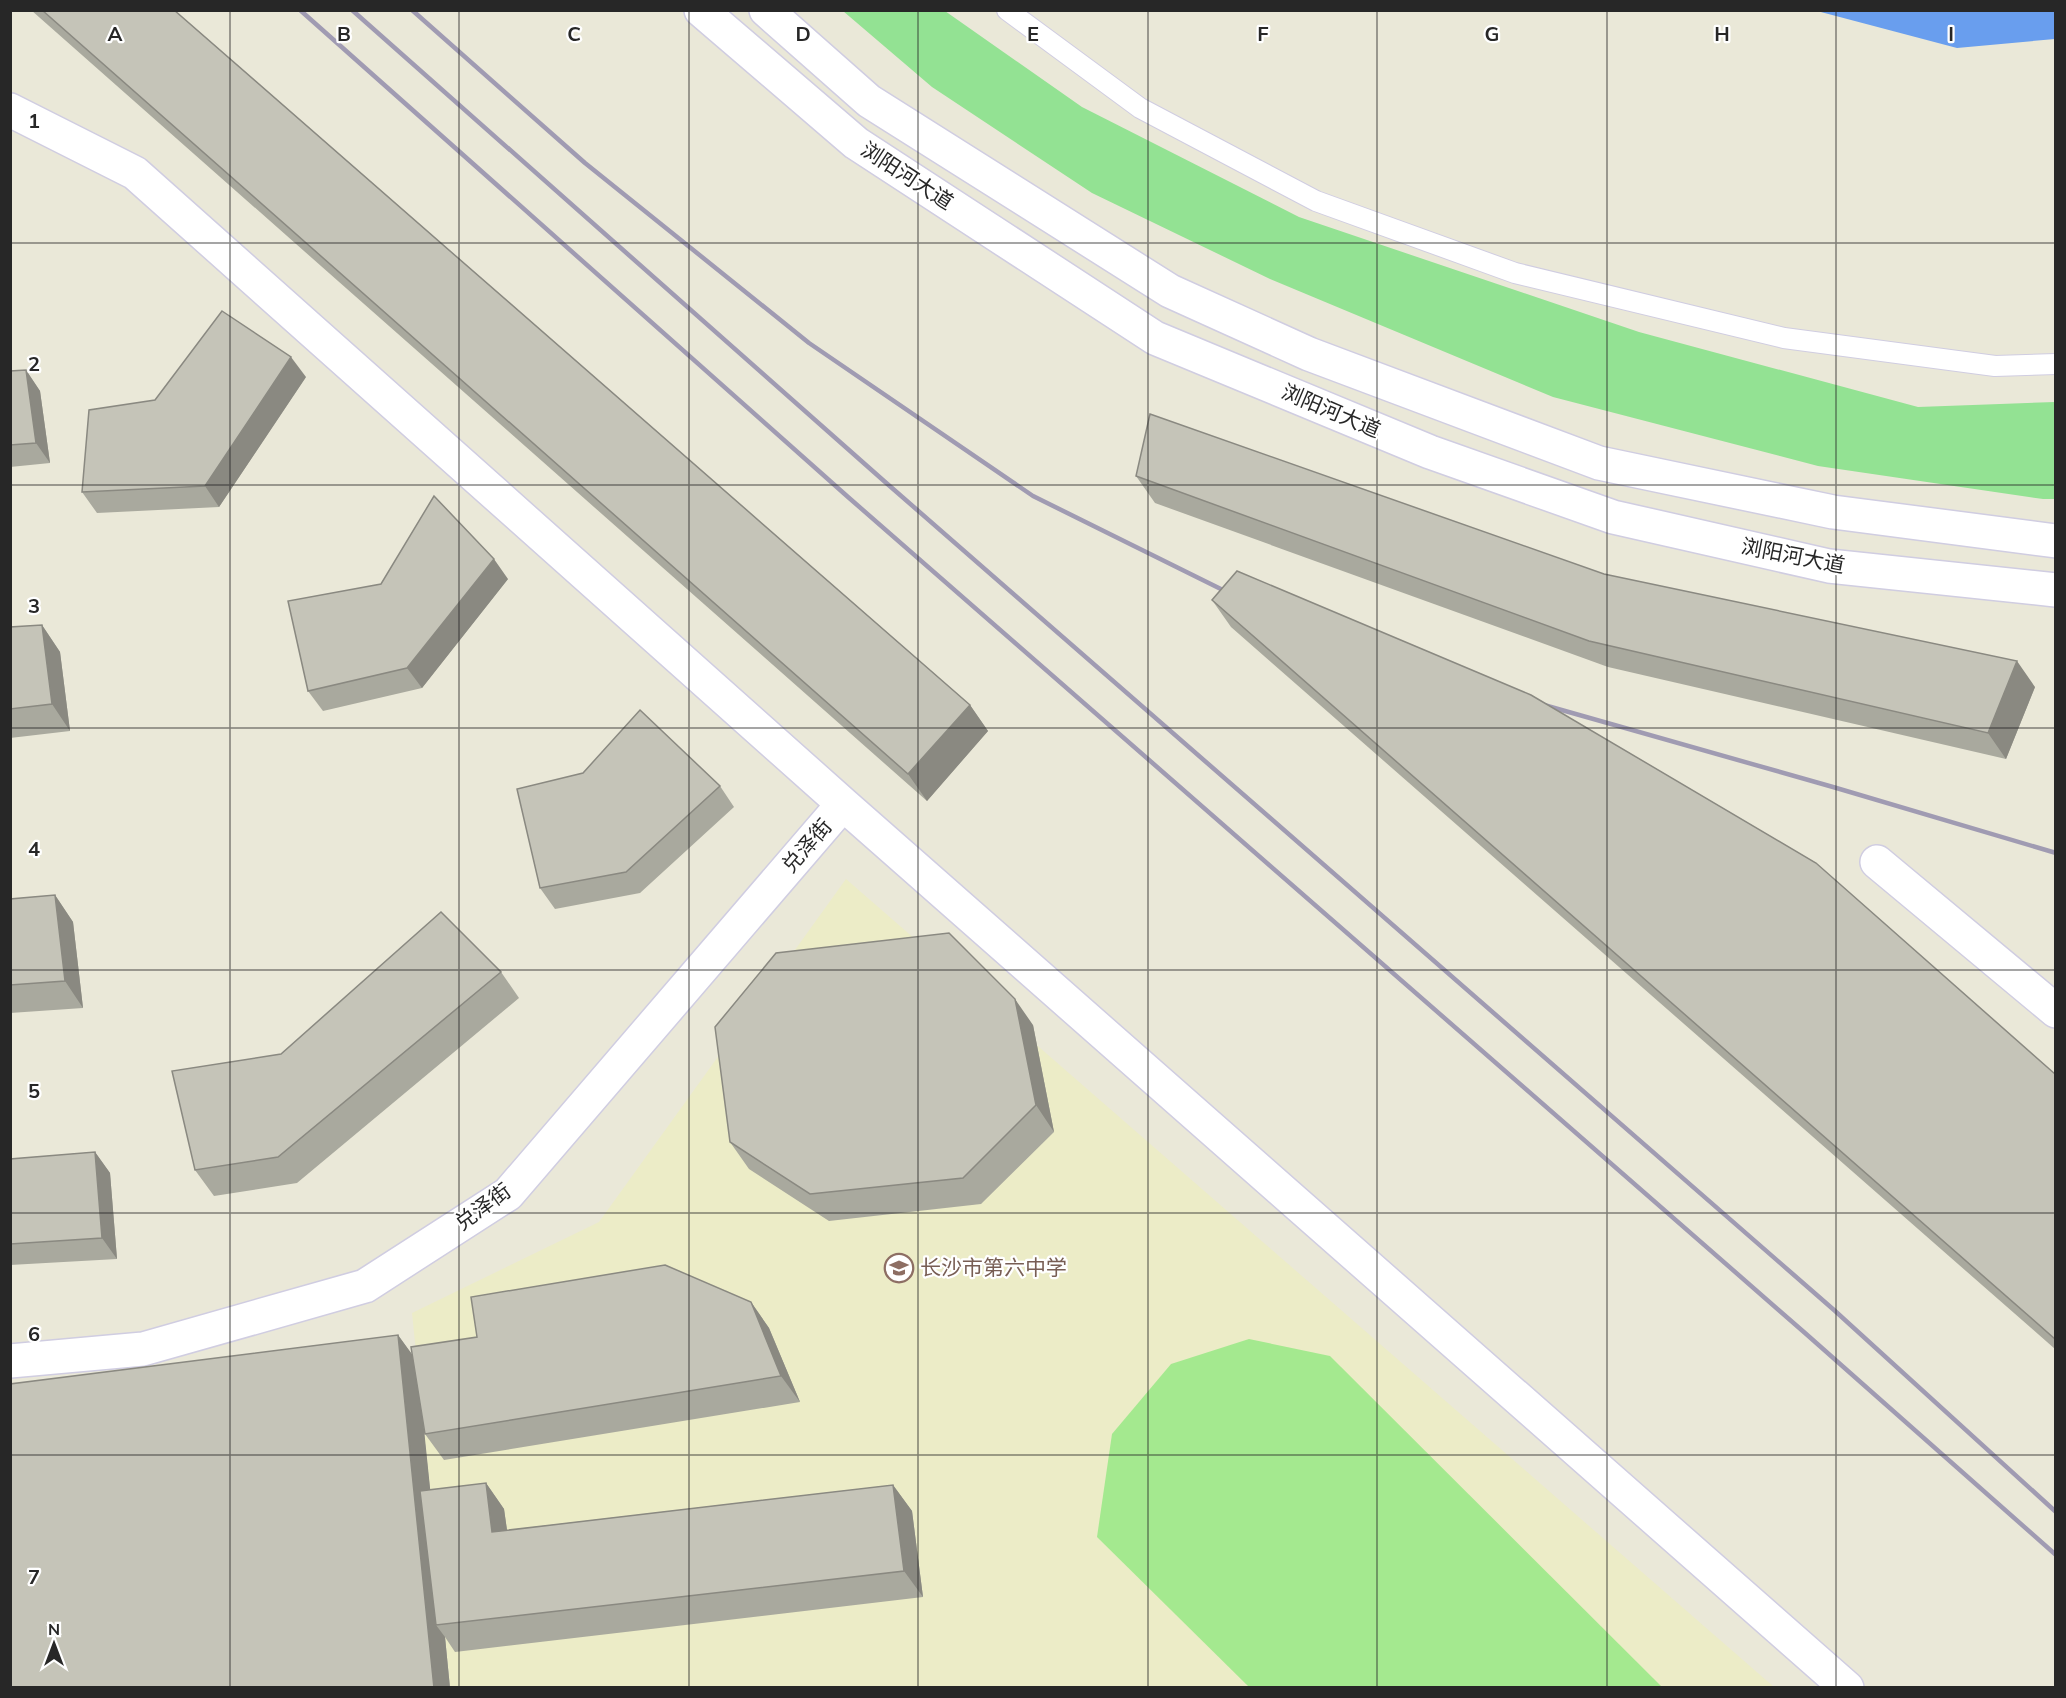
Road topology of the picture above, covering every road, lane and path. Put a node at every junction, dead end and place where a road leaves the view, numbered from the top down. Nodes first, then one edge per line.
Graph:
1 (701, 10) edge
2 (766, 10) edge
3 (1007, 10) edge
4 (10, 110) edge
5 (2055, 364) edge
6 (2055, 541) edge
7 (2055, 590) edge
8 (843, 804) junction
9 (1877, 862) dead end
10 (2055, 1011) edge
11 (10, 1361) edge
12 (1847, 1688) edge

1 - 7 street, 浏阳河大道
2 - 6 street, 浏阳河大道
3 - 5 lane
4 - 8 street
8 - 11 street, 兑泽街
8 - 12 street
9 - 10 street

